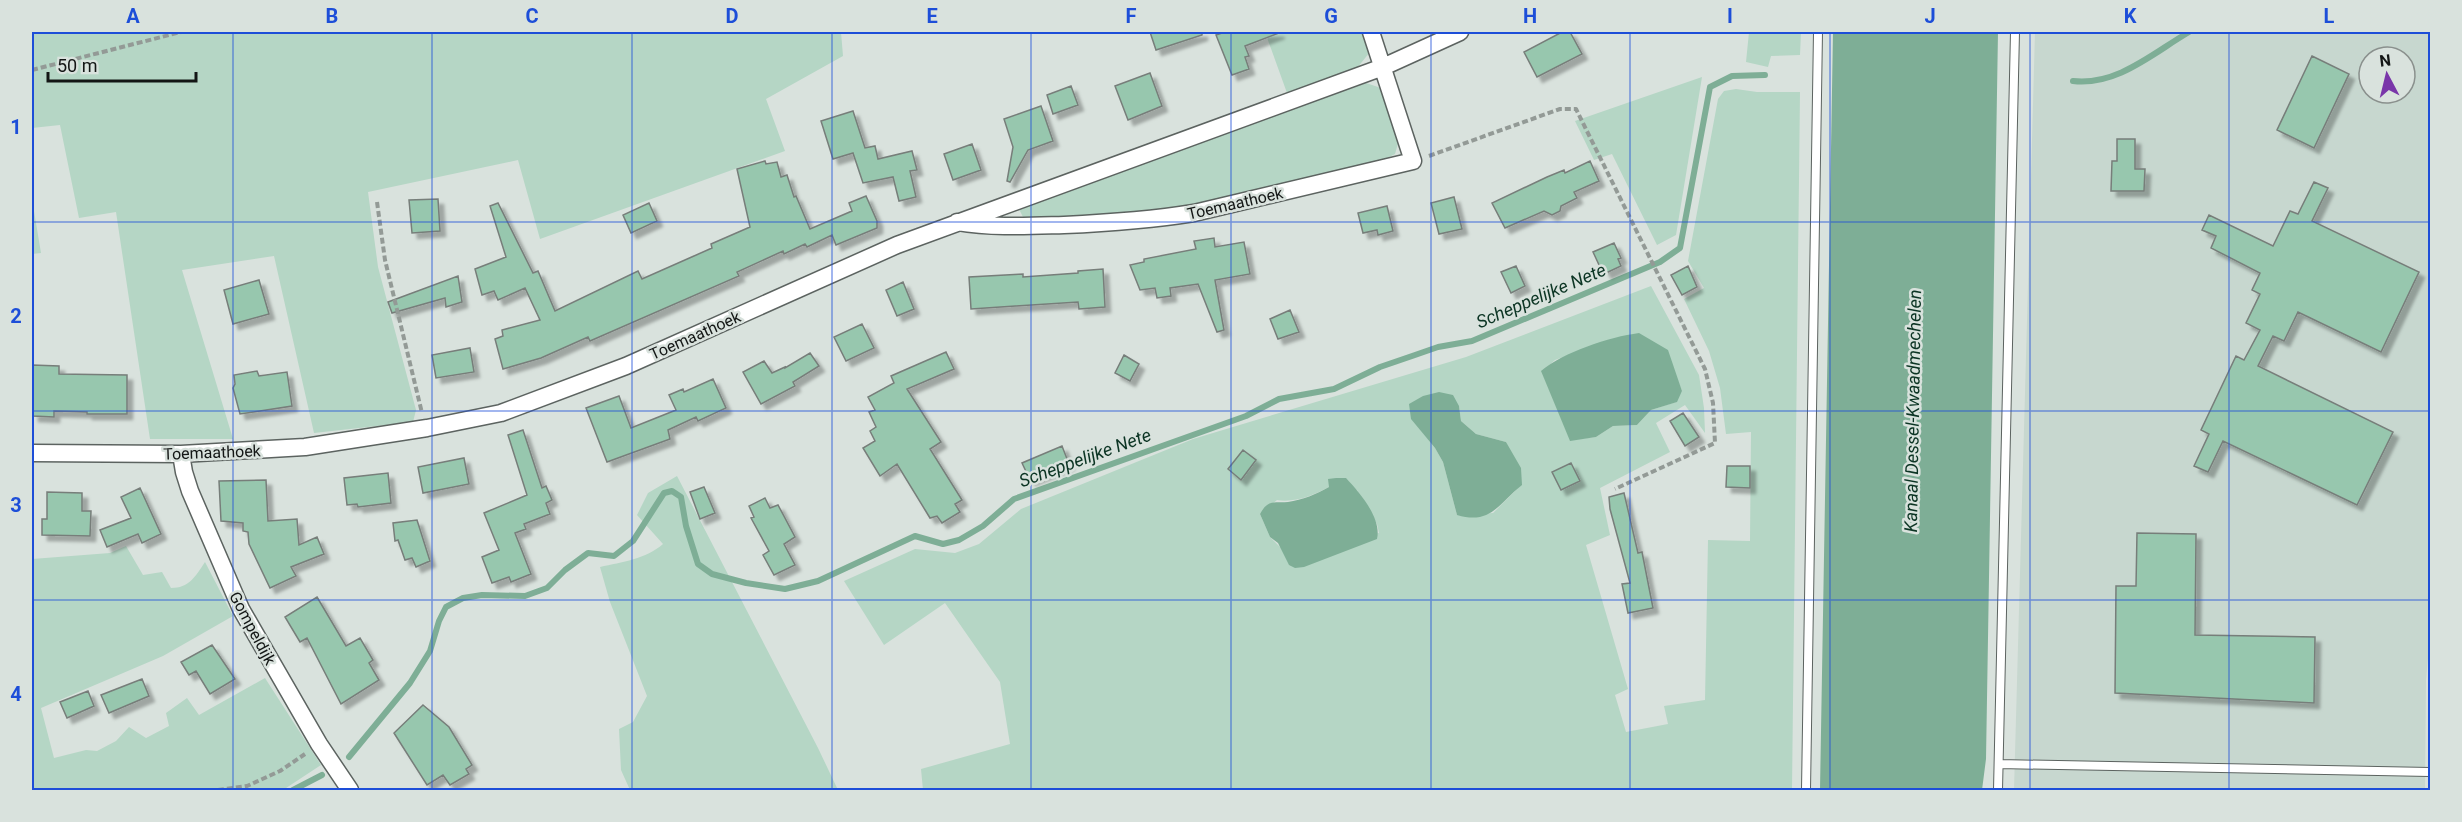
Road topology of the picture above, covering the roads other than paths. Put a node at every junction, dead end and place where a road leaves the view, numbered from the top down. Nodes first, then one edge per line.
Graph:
1 (1371, 32) edge
2 (1460, 32) edge
3 (1818, 32) edge
4 (2015, 32) edge
5 (1383, 67) junction
6 (956, 222) junction
7 (32, 453) edge
8 (181, 454) junction
9 (1999, 764) junction
10 (2430, 772) edge
11 (350, 790) edge
12 (1806, 790) edge
13 (1998, 790) edge

1 - 5 street
2 - 5 street, Toemaathoek
3 - 12 lane
4 - 9 lane
5 - 6 street, Toemaathoek
5 - 6 street, Toemaathoek
6 - 8 street, Toemaathoek
7 - 8 street, Toemaathoek
8 - 11 street, Gompeldijk
9 - 10 lane
9 - 13 lane

